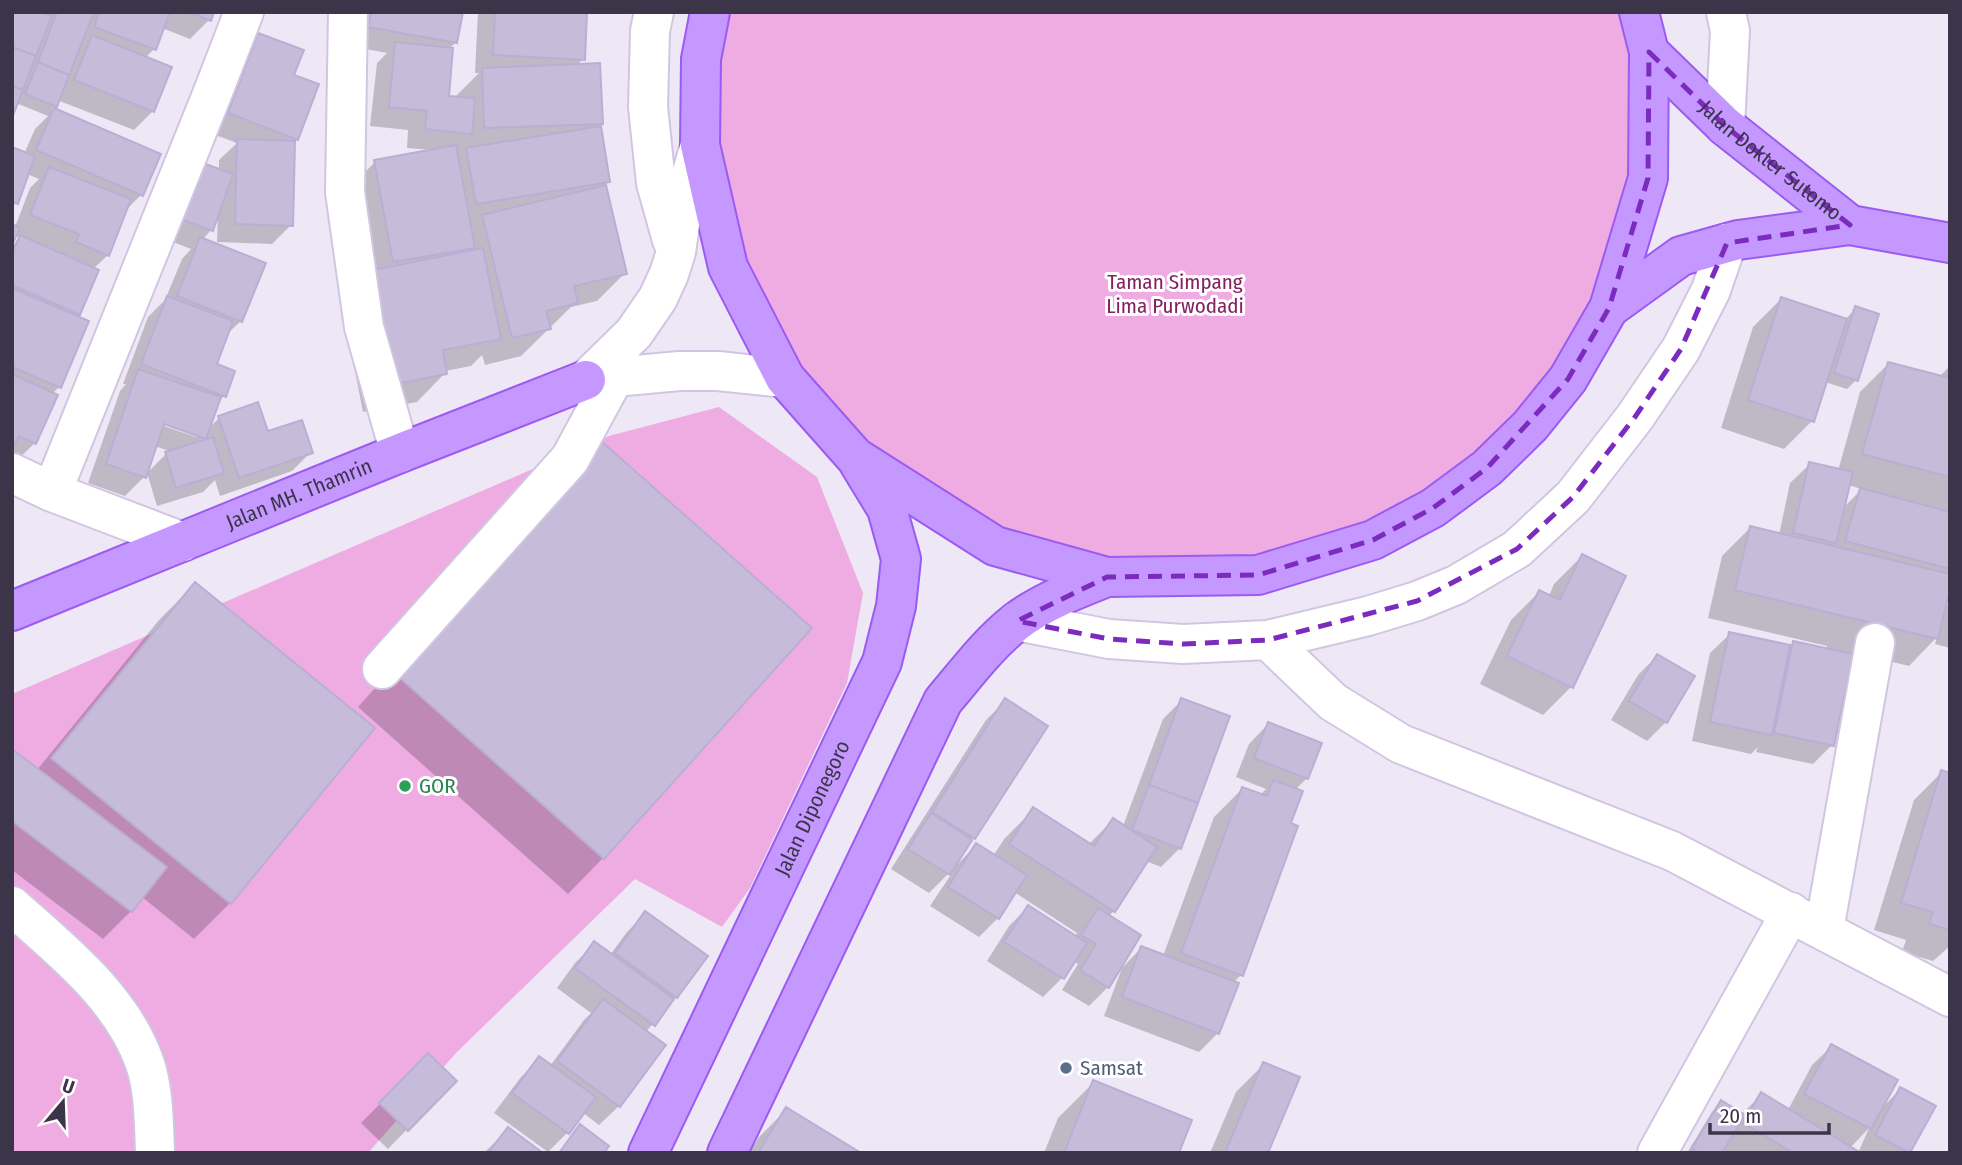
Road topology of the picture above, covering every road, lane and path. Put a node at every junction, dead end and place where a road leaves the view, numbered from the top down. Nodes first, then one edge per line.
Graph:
1 (244, 12) edge
2 (348, 12) edge
3 (654, 12) edge
4 (710, 12) edge
5 (1639, 12) edge
6 (1726, 12) edge
7 (1649, 52) junction
8 (1725, 125) junction
9 (700, 145) junction
10 (1850, 225) junction
11 (1727, 243) junction
12 (1950, 243) edge
13 (676, 252) junction
14 (1609, 308) junction
15 (600, 378) junction
16 (785, 378) junction
17 (400, 453) junction
18 (855, 457) junction
19 (12, 473) edge
20 (52, 492) junction
21 (183, 542) junction
22 (1107, 577) junction
23 (12, 611) edge
24 (1017, 621) junction
25 (1268, 639) junction
26 (1875, 643) dead end
27 (382, 669) dead end
28 (12, 906) edge
29 (1807, 921) junction
30 (1950, 997) edge
31 (1659, 1152) edge
32 (155, 1153) edge
33 (648, 1153) edge
34 (727, 1153) edge

1 - 20 street
2 - 17 street
3 - 13 street
4 - 9 main road
5 - 7 main road
6 - 8 street
7 - 8 main road, Jalan Dokter Sutomo
7 - 14 main road
8 - 10 main road, Jalan Dokter Sutomo
9 - 13 street
9 - 16 main road
10 - 11 main road
10 - 12 main road, Jalan Dokter Sutomo
11 - 14 main road
11 - 25 street
13 - 15 street
14 - 22 main road
15 - 16 street
15 - 17 main road, Jalan MH. Thamrin
15 - 27 street
16 - 18 main road
17 - 21 main road, Jalan MH. Thamrin
18 - 22 main road
18 - 33 main road, Jalan Diponegoro
19 - 20 street
20 - 21 street
21 - 23 main road, Jalan MH. Thamrin
22 - 24 main road
24 - 25 street
24 - 34 main road
25 - 29 street
26 - 29 street
28 - 32 street
29 - 30 street
29 - 31 street

